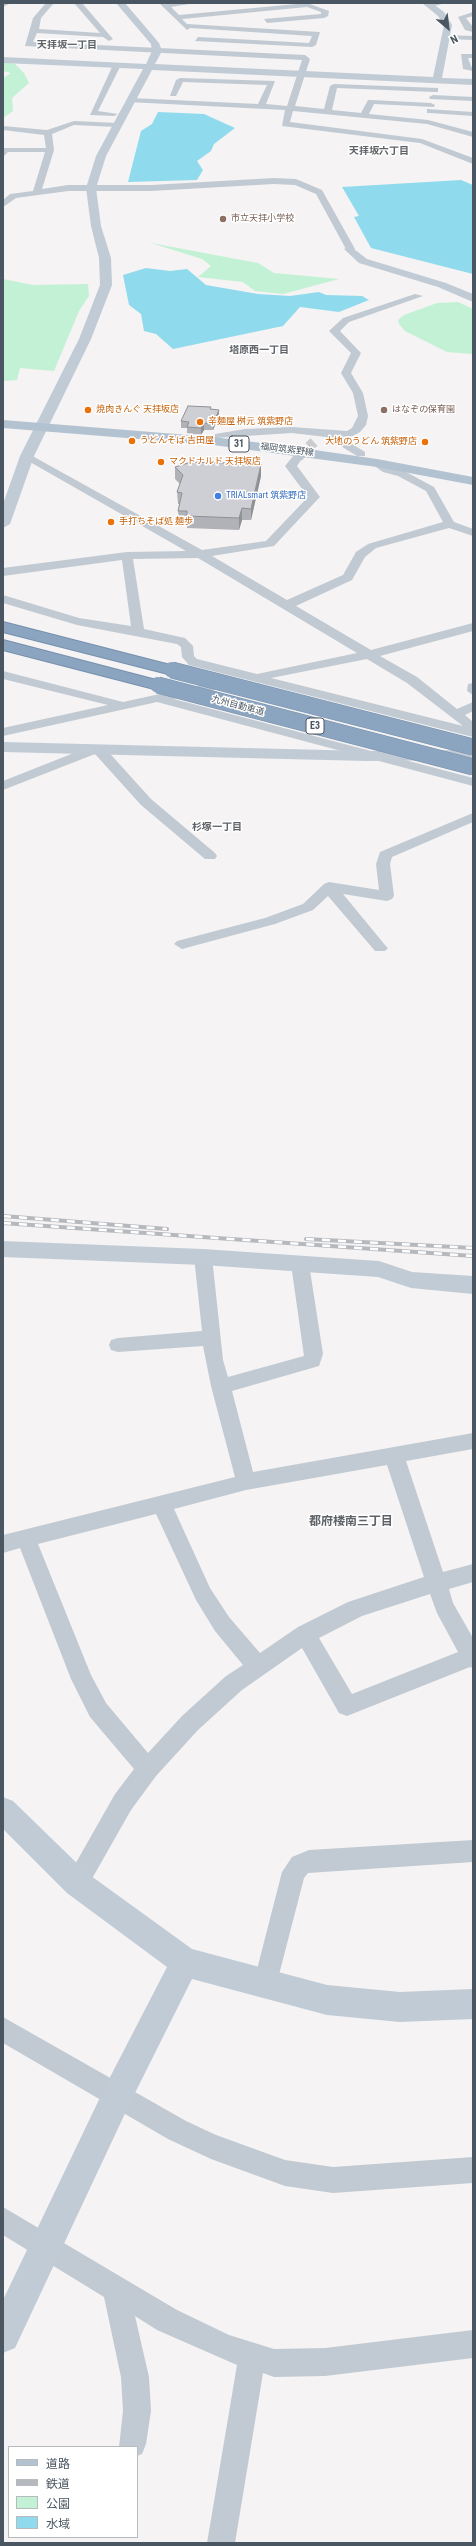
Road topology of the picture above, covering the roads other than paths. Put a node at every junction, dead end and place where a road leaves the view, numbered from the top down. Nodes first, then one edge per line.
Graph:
1 (7, 3) edge
2 (50, 3) edge
3 (78, 3) edge
4 (120, 3) edge
5 (191, 3) edge
6 (442, 3) edge
7 (164, 4) edge
8 (428, 4) edge
9 (3, 6) edge
10 (473, 14) edge
11 (177, 17) junction
12 (186, 26) junction
13 (259, 30) junction
14 (473, 30) edge
15 (35, 31) junction
16 (105, 35) junction
17 (447, 37) junction
18 (473, 38) edge
19 (198, 39) junction
20 (104, 48) junction
21 (156, 51) junction
22 (198, 52) junction
23 (473, 56) edge
24 (3, 60) edge
25 (117, 65) junction
26 (150, 66) junction
27 (473, 69) edge
28 (302, 74) junction
29 (437, 80) junction
30 (473, 82) edge
31 (173, 94) junction
32 (133, 96) junction
33 (265, 98) junction
34 (473, 99) edge
35 (432, 101) junction
36 (261, 107) junction
37 (290, 108) junction
38 (327, 112) junction
39 (473, 114) edge
40 (123, 115) junction
41 (364, 115) junction
42 (428, 122) junction
43 (117, 125) junction
44 (3, 128) edge
45 (48, 133) junction
46 (472, 133) edge
47 (435, 144) junction
48 (50, 150) junction
49 (3, 155) edge
50 (473, 161) edge
51 (91, 188) junction
52 (37, 191) junction
53 (3, 204) edge
54 (350, 248) joint
55 (418, 296) dead end
56 (471, 296) edge
57 (3, 418) edge
58 (3, 424) edge
59 (43, 424) junction
60 (326, 434) junction
61 (219, 436) junction
62 (314, 442) tunnel mouth
63 (361, 454) junction
64 (27, 456) junction
65 (298, 457) tunnel mouth
66 (377, 463) junction
67 (473, 475) edge
68 (473, 482) edge
69 (3, 524) edge
70 (450, 524) junction
71 (473, 533) edge
72 (200, 554) junction
73 (127, 556) junction
74 (3, 572) edge
75 (3, 599) edge
76 (287, 605) junction
77 (3, 627) edge
78 (473, 627) edge
79 (138, 629) junction
80 (3, 645) edge
81 (369, 654) junction
82 (3, 675) edge
83 (258, 677) junction
84 (473, 687) edge
85 (157, 691) junction
86 (473, 691) edge
87 (123, 705) junction
88 (473, 706) edge
89 (457, 714) junction
90 (473, 728) edge
91 (3, 732) edge
92 (473, 733) edge
93 (473, 747) edge
94 (3, 748) edge
95 (96, 750) junction
96 (473, 755) edge
97 (367, 756) junction
98 (473, 767) edge
99 (473, 782) edge
100 (3, 786) edge
101 (473, 817) edge
102 (210, 856) dead end
103 (329, 887) junction
104 (182, 944) dead end
105 (380, 948) dead end
106 (3, 1249) edge
107 (203, 1257) junction
108 (300, 1264) junction
109 (473, 1285) edge
110 (211, 1338) junction
111 (118, 1345) dead end
112 (220, 1386) junction
113 (473, 1442) edge
114 (394, 1455) junction
115 (246, 1482) junction
116 (161, 1503) junction
117 (26, 1538) junction
118 (3, 1544) edge
119 (473, 1573) edge
120 (437, 1582) junction
121 (305, 1634) junction
122 (473, 1657) edge
123 (257, 1666) junction
124 (148, 1769) junction
125 (3, 1810) edge
126 (473, 1851) edge
127 (77, 1883) junction
128 (185, 1962) junction
129 (265, 1985) junction
130 (473, 2004) edge
131 (3, 2029) edge
132 (118, 2094) junction
133 (473, 2170) edge
134 (3, 2220) edge
135 (46, 2246) junction
136 (116, 2290) junction
137 (3, 2336) edge
138 (473, 2344) edge
139 (252, 2357) junction
140 (132, 2444) dead end
141 (221, 2543) edge

1 - 9 street
2 - 15 street
3 - 16 street
4 - 21 street
5 - 7 street
6 - 8 street
7 - 11 street
8 - 17 street
10 - 14 street
11 - 12 street
11 - 13 street
12 - 13 street
12 - 19 street
13 - 19 street
15 - 16 street
15 - 20 street
16 - 20 street
17 - 18 street
17 - 29 street
19 - 22 street
20 - 21 street
21 - 22 street
21 - 26 street
22 - 28 street
23 - 27 street
24 - 25 street
25 - 26 street
25 - 40 street
26 - 28 street
26 - 32 street
28 - 29 street
28 - 37 street
29 - 30 street
29 - 35 street
31 - 32 street
31 - 33 street
31 - 33 street
32 - 36 street
32 - 40 street
33 - 36 street
34 - 35 street
35 - 38 street
35 - 39 street
35 - 41 street
35 - 42 street
36 - 37 street
37 - 38 street
37 - 47 street
38 - 41 street
40 - 43 street
41 - 42 street
42 - 46 street
43 - 45 street
43 - 51 street
44 - 45 street
45 - 48 street
46 - 47 street
47 - 50 street
48 - 49 street
48 - 52 street
51 - 52 street
51 - 54 street
51 - 59 street
52 - 53 street
54 - 56 street
55 - 60 street
57 - 59 main road, 福岡筑紫野線 / 31
58 - 59 main road, 福岡筑紫野線 / 31
59 - 61 main road, 福岡筑紫野線 / 31
59 - 64 street
59 - 66 main road, 福岡筑紫野線 / 31
60 - 61 street
60 - 62 street
60 - 63 street
61 - 63 main road, 福岡筑紫野線 / 31
63 - 67 main road, 福岡筑紫野線 / 31
64 - 69 street
64 - 72 street
65 - 72 street
66 - 68 main road, 福岡筑紫野線 / 31
66 - 70 street
70 - 71 street
70 - 76 street
72 - 73 street
72 - 76 street
73 - 74 street
73 - 79 street
75 - 79 street
76 - 81 street
77 - 93 highway, 九州自動車道 / E3, bridge
78 - 81 street
79 - 83 street
80 - 85 highway, 九州自動車道 / E3
81 - 83 street
81 - 89 street
82 - 87 street
83 - 85 street
83 - 92 street
84 - 86 street
85 - 87 street
85 - 97 street
85 - 98 highway, 九州自動車道 / E3, bridge
87 - 91 street
88 - 89 street
89 - 90 street
94 - 95 street
95 - 97 street
95 - 100 street
95 - 102 street
96 - 97 street
97 - 99 street
101 - 103 street
103 - 104 street
103 - 105 street
106 - 107 street
107 - 108 street
107 - 110 street
108 - 109 street
108 - 112 street
110 - 111 street
110 - 112 street
112 - 115 street
113 - 114 street
114 - 115 street
114 - 120 street
115 - 116 street
116 - 117 street
116 - 123 street
117 - 118 street
117 - 124 street
119 - 120 street
120 - 121 street
120 - 122 street
121 - 122 street
121 - 123 street
123 - 124 street
124 - 127 street
125 - 127 street
126 - 129 street
127 - 128 street
128 - 129 street
128 - 132 street
129 - 130 street
131 - 132 street
132 - 133 street
132 - 135 street
134 - 135 street
135 - 136 street
135 - 137 street
136 - 139 street
136 - 140 street
138 - 139 street
139 - 141 street

